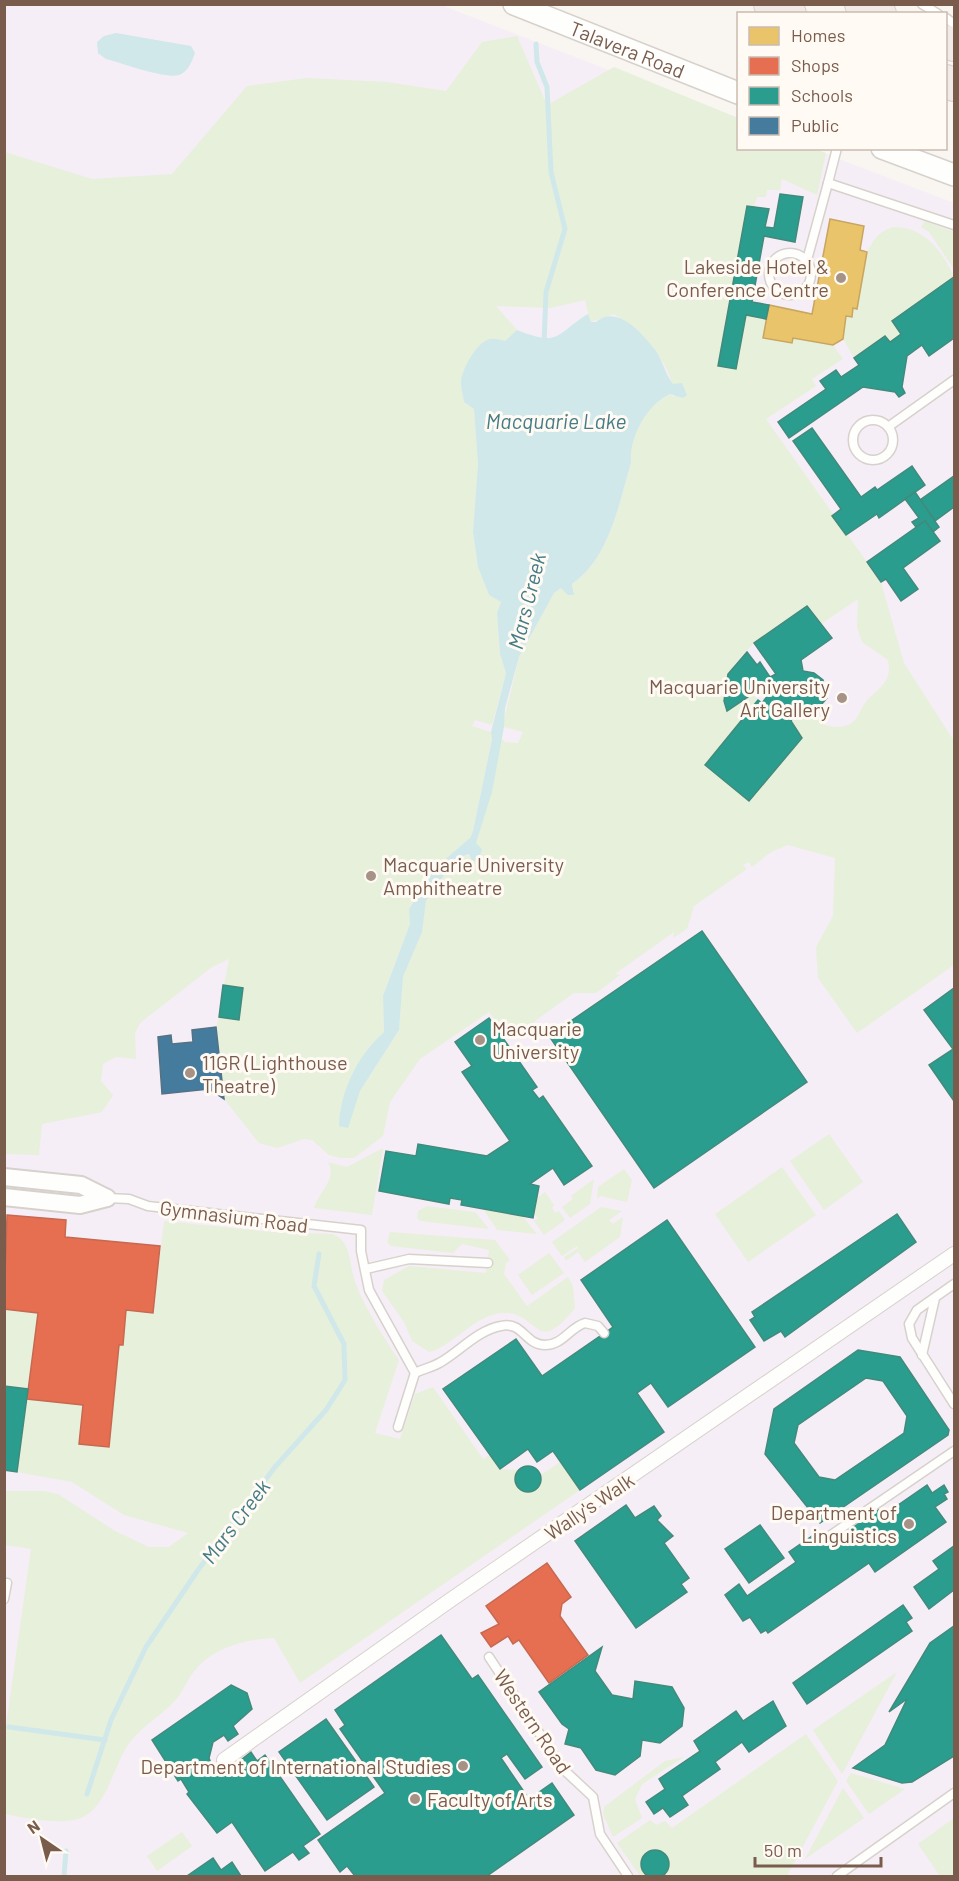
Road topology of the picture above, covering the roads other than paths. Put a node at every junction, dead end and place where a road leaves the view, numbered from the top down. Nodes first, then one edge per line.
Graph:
1 (514, 4) edge
2 (770, 4) edge
3 (861, 4) edge
4 (922, 4) edge
5 (786, 12) edge
6 (876, 12) edge
7 (935, 12) edge
8 (737, 93) edge
9 (836, 150) edge
10 (887, 150) edge
11 (954, 175) edge
12 (828, 183) junction
13 (954, 225) edge
14 (807, 260) junction
15 (954, 380) edge
16 (888, 427) junction
17 (4, 1177) edge
18 (4, 1197) edge
19 (107, 1198) junction
20 (954, 1254) edge
21 (488, 1263) dead end
22 (366, 1269) junction
23 (954, 1284) edge
24 (935, 1298) junction
25 (604, 1333) dead end
26 (922, 1355) junction
27 (415, 1373) junction
28 (954, 1404) edge
29 (398, 1427) dead end
30 (954, 1451) edge
31 (831, 1535) dead end
32 (7, 1583) dead end
33 (4, 1599) edge
34 (489, 1656) dead end
35 (224, 1760) dead end
36 (954, 1793) edge
37 (628, 1876) edge
38 (837, 1876) edge

1 - 8 street, Talavera Road
2 - 5 highway
3 - 6 highway
4 - 7 lane
9 - 12 lane
10 - 11 street
12 - 13 lane
12 - 14 lane
14 - 14 lane
15 - 16 lane
16 - 16 lane
17 - 19 street, Gymnasium Road
18 - 19 street, Gymnasium Road
19 - 22 lane, Gymnasium Road
20 - 35 street, Wally's Walk
21 - 22 lane
22 - 27 lane
23 - 24 lane
24 - 26 lane
24 - 26 lane
25 - 27 lane
26 - 28 lane
27 - 29 lane
30 - 31 lane
32 - 33 lane
34 - 37 lane, Western Road
36 - 38 lane

